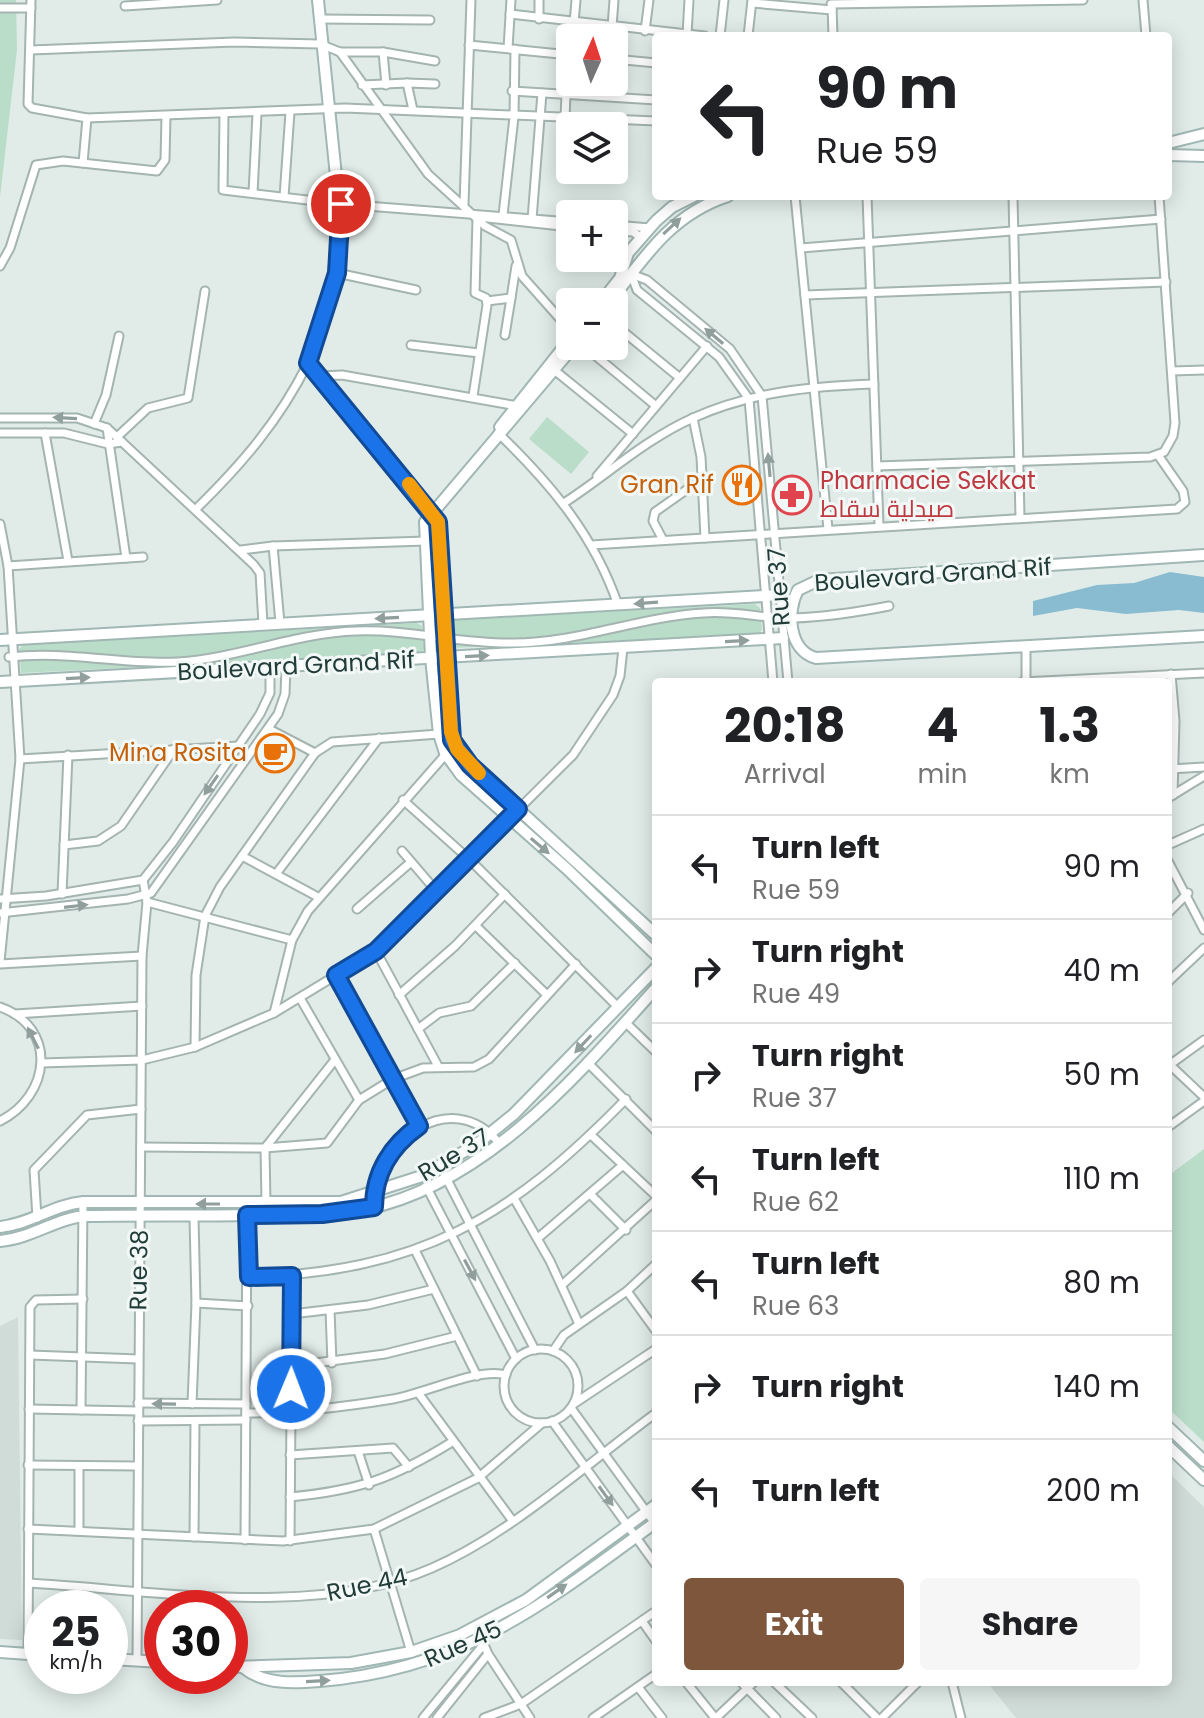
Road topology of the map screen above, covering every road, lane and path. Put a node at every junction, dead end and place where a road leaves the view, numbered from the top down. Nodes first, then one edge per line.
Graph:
1 (217, 0) edge
2 (318, 0) edge
3 (471, 0) edge
4 (511, 0) edge
5 (539, 0) edge
6 (576, 0) edge
7 (614, 0) edge
8 (649, 0) edge
9 (689, 0) edge
10 (724, 0) edge
11 (1079, 0) edge
12 (1143, 0) edge
13 (752, 1) edge
14 (1052, 1) edge
15 (935, 2) edge
16 (973, 2) edge
17 (1015, 2) edge
18 (870, 3) edge
19 (31, 4) edge
20 (831, 5) edge
21 (125, 6) dead end
22 (0, 8) edge
23 (510, 14) junction
24 (320, 19) junction
25 (539, 19) junction
26 (430, 20) dead end
27 (574, 23) junction
28 (584, 24) edge
29 (612, 24) edge
30 (628, 29) edge
31 (645, 31) junction
32 (656, 32) edge
33 (687, 32) edge
34 (720, 32) edge
35 (748, 32) edge
36 (833, 32) edge
37 (1146, 32) edge
38 (320, 44) junction
39 (469, 45) junction
40 (512, 48) junction
41 (31, 50) junction
42 (340, 52) junction
43 (383, 52) junction
44 (556, 53) edge
45 (628, 60) edge
46 (435, 61) dead end
47 (652, 63) edge
48 (407, 83) junction
49 (435, 84) dead end
50 (362, 85) junction
51 (386, 85) junction
52 (512, 91) junction
53 (542, 93) junction
54 (556, 94) edge
55 (596, 96) edge
56 (652, 100) edge
57 (332, 108) junction
58 (413, 110) junction
59 (382, 111) junction
60 (290, 112) junction
61 (466, 113) junction
62 (257, 114) junction
63 (224, 115) junction
64 (166, 116) junction
65 (514, 117) junction
66 (541, 117) junction
67 (87, 118) junction
68 (556, 118) edge
69 (628, 120) edge
70 (652, 121) edge
71 (1204, 134) edge
72 (1172, 142) edge
73 (1204, 154) edge
74 (1172, 155) edge
75 (83, 163) junction
76 (253, 193) junction
77 (284, 197) junction
78 (686, 200) edge
79 (720, 200) edge
80 (795, 200) edge
81 (867, 200) edge
82 (1013, 200) edge
83 (1159, 200) edge
84 (341, 204) junction
85 (464, 204) junction
86 (477, 215) junction
87 (503, 215) junction
88 (532, 219) junction
89 (1161, 219) junction
90 (556, 223) edge
91 (556, 223) edge
92 (628, 228) edge
93 (650, 228) junction
94 (628, 231) edge
95 (1014, 232) junction
96 (642, 238) junction
97 (869, 243) junction
98 (801, 248) junction
99 (628, 253) edge
100 (516, 263) junction
101 (0, 266) edge
102 (628, 270) edge
103 (628, 271) edge
104 (626, 272) edge
105 (628, 272) edge
106 (337, 273) junction
107 (1166, 282) junction
108 (613, 288) edge
109 (1017, 288) junction
110 (416, 290) dead end
111 (205, 291) dead end
112 (872, 294) junction
113 (805, 295) junction
114 (511, 298) junction
115 (487, 301) junction
116 (556, 314) edge
117 (505, 335) dead end
118 (628, 335) edge
119 (119, 336) dead end
120 (411, 345) dead end
121 (707, 346) junction
122 (479, 353) junction
123 (556, 360) edge
124 (559, 360) edge
125 (601, 360) edge
126 (308, 363) junction
127 (551, 368) junction
128 (1204, 370) edge
129 (1172, 371) junction
130 (319, 376) junction
131 (680, 378) junction
132 (874, 384) junction
133 (814, 386) junction
134 (473, 396) junction
135 (762, 396) junction
136 (749, 399) junction
137 (520, 406) junction
138 (656, 406) junction
139 (0, 418) edge
140 (693, 418) junction
141 (94, 424) junction
142 (107, 428) junction
143 (0, 433) edge
144 (45, 433) junction
145 (498, 433) junction
146 (633, 434) junction
147 (119, 439) junction
148 (108, 444) junction
149 (1158, 455) junction
150 (1019, 461) junction
151 (877, 466) junction
152 (703, 478) junction
153 (586, 489) junction
154 (564, 503) junction
155 (196, 509) junction
156 (431, 512) junction
157 (1020, 518) junction
158 (0, 524) edge
159 (879, 526) junction
160 (828, 529) junction
161 (775, 533) junction
162 (762, 534) junction
163 (705, 538) junction
164 (663, 540) junction
165 (426, 541) junction
166 (591, 545) junction
167 (273, 546) junction
168 (241, 550) junction
169 (1204, 555) edge
170 (143, 557) dead end
171 (126, 558) junction
172 (68, 561) junction
173 (8, 566) junction
174 (780, 595) junction
175 (765, 596) junction
176 (618, 605) junction
177 (889, 606) dead end
178 (428, 616) junction
179 (443, 616) junction
180 (767, 617) junction
181 (787, 618) junction
182 (280, 623) junction
183 (263, 624) junction
184 (1204, 636) edge
185 (429, 637) junction
186 (783, 638) junction
187 (444, 639) junction
188 (769, 639) junction
189 (0, 640) edge
190 (14, 640) junction
191 (1026, 647) junction
192 (623, 648) junction
193 (12, 657) junction
194 (431, 658) junction
195 (445, 658) junction
196 (286, 667) junction
197 (270, 669) junction
198 (1204, 673) edge
199 (1171, 674) junction
200 (773, 678) edge
201 (788, 678) edge
202 (1025, 678) edge
203 (1098, 678) edge
204 (1171, 678) edge
205 (16, 681) junction
206 (0, 682) edge
207 (269, 729) junction
208 (439, 734) junction
209 (379, 738) junction
210 (239, 746) junction
211 (174, 749) junction
212 (450, 749) junction
213 (315, 753) junction
214 (68, 755) junction
215 (20, 759) junction
216 (1204, 767) edge
217 (1172, 769) edge
218 (1204, 776) edge
219 (1172, 795) edge
220 (403, 800) junction
221 (518, 809) junction
222 (509, 820) junction
223 (1204, 829) edge
224 (1172, 843) edge
225 (64, 845) junction
226 (402, 851) dead end
227 (242, 856) junction
228 (470, 860) junction
229 (411, 862) junction
230 (1172, 867) edge
231 (276, 874) junction
232 (143, 880) junction
233 (438, 893) junction
234 (1188, 893) junction
235 (62, 894) junction
236 (505, 894) junction
237 (318, 897) junction
238 (4, 899) edge
239 (146, 899) junction
240 (357, 909) dead end
241 (1172, 909) edge
242 (3, 912) edge
243 (205, 916) junction
244 (476, 926) junction
245 (1204, 930) edge
246 (652, 931) edge
247 (292, 940) junction
248 (1204, 948) edge
249 (376, 951) junction
250 (652, 951) edge
251 (142, 956) junction
252 (0, 963) edge
253 (515, 963) junction
254 (576, 964) junction
255 (652, 972) edge
256 (336, 975) junction
257 (1172, 978) edge
258 (652, 992) edge
259 (399, 995) junction
260 (547, 995) junction
261 (300, 998) junction
262 (142, 1006) junction
263 (0, 1007) edge
264 (618, 1007) junction
265 (274, 1013) junction
266 (15, 1014) junction
267 (625, 1022) junction
268 (418, 1029) junction
269 (1204, 1040) edge
270 (195, 1047) junction
271 (652, 1048) edge
272 (142, 1060) junction
273 (334, 1061) junction
274 (587, 1062) junction
275 (41, 1063) junction
276 (1172, 1063) edge
277 (438, 1066) junction
278 (1172, 1068) edge
279 (393, 1079) junction
280 (626, 1099) junction
281 (1204, 1099) edge
282 (359, 1100) junction
283 (141, 1109) junction
284 (0, 1121) edge
285 (1172, 1124) edge
286 (419, 1126) junction
287 (652, 1127) edge
288 (491, 1134) junction
289 (591, 1135) junction
290 (499, 1143) junction
291 (141, 1147) junction
292 (265, 1148) junction
293 (623, 1165) junction
294 (440, 1166) junction
295 (422, 1176) junction
296 (446, 1178) junction
297 (426, 1188) junction
298 (374, 1194) junction
299 (652, 1194) edge
300 (591, 1195) junction
301 (515, 1200) junction
302 (83, 1202) junction
303 (652, 1202) edge
304 (140, 1203) junction
305 (266, 1204) junction
306 (374, 1207) junction
307 (247, 1215) junction
308 (83, 1216) junction
309 (140, 1217) junction
310 (37, 1218) junction
311 (194, 1218) junction
312 (471, 1225) junction
313 (0, 1227) edge
314 (626, 1230) junction
315 (452, 1236) junction
316 (538, 1238) junction
317 (0, 1241) edge
318 (415, 1250) junction
319 (652, 1268) edge
320 (292, 1276) junction
321 (249, 1277) junction
322 (562, 1285) junction
323 (434, 1289) junction
324 (627, 1291) junction
325 (83, 1299) junction
326 (196, 1303) junction
327 (248, 1306) junction
328 (330, 1310) junction
329 (292, 1314) junction
330 (579, 1324) junction
331 (652, 1325) edge
332 (457, 1336) junction
333 (535, 1350) junction
334 (553, 1351) junction
335 (652, 1352) edge
336 (30, 1355) junction
337 (83, 1357) junction
338 (138, 1359) junction
339 (516, 1359) junction
340 (332, 1363) junction
341 (292, 1366) junction
342 (506, 1375) junction
343 (477, 1376) junction
344 (419, 1394) junction
345 (192, 1404) junction
346 (572, 1406) junction
347 (138, 1407) junction
348 (29, 1409) junction
349 (81, 1410) junction
350 (246, 1412) junction
351 (291, 1413) junction
352 (652, 1416) edge
353 (138, 1421) junction
354 (195, 1421) junction
355 (552, 1421) junction
356 (542, 1423) junction
357 (1172, 1431) edge
358 (452, 1442) junction
359 (1172, 1450) edge
360 (358, 1451) junction
361 (603, 1452) junction
362 (290, 1455) junction
363 (1204, 1461) edge
364 (28, 1465) junction
365 (79, 1466) junction
366 (138, 1466) junction
367 (409, 1467) junction
368 (585, 1467) junction
369 (478, 1478) junction
370 (1204, 1480) edge
371 (369, 1485) junction
372 (290, 1497) junction
373 (652, 1508) edge
374 (646, 1512) junction
375 (652, 1519) edge
376 (512, 1520) junction
377 (627, 1525) junction
378 (652, 1527) edge
379 (28, 1529) junction
380 (374, 1529) junction
381 (79, 1531) junction
382 (138, 1534) junction
383 (194, 1537) junction
384 (636, 1537) junction
385 (245, 1540) junction
386 (290, 1541) junction
387 (652, 1559) edge
388 (29, 1583) junction
389 (388, 1584) junction
390 (137, 1589) junction
391 (29, 1590) edge
392 (652, 1614) edge
393 (642, 1621) junction
394 (652, 1635) edge
395 (481, 1637) junction
396 (0, 1652) edge
397 (411, 1652) junction
398 (24, 1654) edge
399 (488, 1654) junction
400 (128, 1660) edge
401 (137, 1660) junction
402 (144, 1661) edge
403 (248, 1668) edge
404 (248, 1671) edge
405 (652, 1677) edge
406 (689, 1686) edge
407 (743, 1686) edge
408 (745, 1686) edge
409 (778, 1686) edge
410 (844, 1686) edge
411 (852, 1686) edge
412 (914, 1686) edge
413 (953, 1686) edge
414 (638, 1687) junction
415 (848, 1690) junction
416 (521, 1704) junction
417 (608, 1709) junction
418 (423, 1718) edge
419 (437, 1718) edge
420 (484, 1718) edge
421 (530, 1718) edge
422 (593, 1718) edge
423 (616, 1718) edge
424 (662, 1718) edge
425 (715, 1718) edge
426 (776, 1718) edge
427 (812, 1718) edge
428 (880, 1718) edge
429 (961, 1718) edge

1 - 21 street
2 - 24 street
3 - 39 street
4 - 23 street
5 - 25 street
6 - 27 street
7 - 29 street
8 - 31 street
9 - 33 street
10 - 34 street
11 - 14 street
12 - 37 street
13 - 20 street
13 - 35 street
14 - 17 street
15 - 16 street
15 - 18 street
16 - 17 street
18 - 20 street
19 - 22 street
19 - 41 street
20 - 36 street
23 - 25 street
23 - 40 street
24 - 26 street
24 - 38 street
25 - 27 street
27 - 28 street
30 - 31 street
31 - 32 street
38 - 41 street
38 - 42 street
38 - 57 street
39 - 40 street
39 - 61 street
40 - 44 street
40 - 52 street
41 - 67 street
42 - 43 street
42 - 50 street
43 - 46 street
43 - 51 street
45 - 47 street
48 - 49 street
48 - 51 street
48 - 58 street
50 - 51 street
50 - 59 street
52 - 53 street
52 - 65 street
53 - 54 street
53 - 66 street
55 - 56 street
57 - 59 street
57 - 60 street
57 - 84 street
58 - 59 street
58 - 61 street
59 - 85 street
60 - 62 street
60 - 77 street
61 - 65 street
61 - 85 street
62 - 63 street
62 - 76 street
63 - 64 street
63 - 76 street
64 - 67 street
64 - 75 street
65 - 66 street
65 - 87 street
66 - 68 street
66 - 88 street
67 - 75 street
69 - 70 street
71 - 72 street
71 - 73 street
73 - 74 street
75 - 101 street
76 - 77 street
77 - 84 street
78 - 93 street
102 -> 79 street
80 - 98 street
81 - 97 street
82 - 95 street
83 - 89 street
84 - 86 street
84 - 106 street
85 - 86 street
86 - 87 street
86 - 91 street
86 - 100 street
86 - 115 street
87 - 88 street
88 - 90 street
89 - 95 street
89 - 107 street
92 - 93 street
93 - 96 street
94 - 96 street
95 - 97 street
95 - 109 street
96 - 99 street
97 - 98 street
97 - 112 street
98 - 113 street
100 - 114 street
100 - 116 street
135 -> 103 street
104 - 108 street
105 - 121 street
106 - 110 street
106 - 126 street
107 - 109 street
107 - 129 street
109 - 112 street
109 - 150 street
111 - 147 street
112 - 113 street
112 - 132 street
113 - 133 street
114 - 115 street
114 - 117 street
115 - 122 street
118 - 131 street
119 - 141 street
120 - 122 street
121 - 131 street
121 - 136 street
122 - 134 street
123 - 127 street
124 - 127 street
125 - 138 street
126 - 130 street
126 - 155 street
127 - 137 street
127 - 146 street
128 - 129 street
129 - 149 street
130 - 134 street
130 - 156 street
131 - 138 street
132 - 133 street
132 - 151 street
133 - 135 street
133 - 160 street
134 - 137 street
135 - 136 street
161 -> 135 street, Rue 37
136 - 140 street
136 - 162 street, Rue 37
137 - 145 street
138 - 146 street
141 -> 139 street
140 - 152 street
140 - 153 street
141 - 142 street
142 - 147 street
142 - 148 street
143 - 144 street
144 - 148 street
144 - 172 street
145 - 154 street
145 - 156 street
146 - 153 street
147 - 148 street
147 - 155 street
148 - 171 street
149 - 150 street
149 - 157 street
150 - 151 street
150 - 157 street
151 - 159 street
152 - 163 street
152 - 164 street
153 - 154 street
154 - 166 street
155 - 168 street
156 - 165 street
156 - 179 street
157 - 159 street
158 - 173 street
159 - 160 street
160 - 161 street
161 - 162 street
161 - 174 street, Rue 37
162 - 163 street
162 - 175 street, Rue 37
163 - 164 street
164 - 166 street
165 - 167 street
165 - 178 street
166 - 176 street
167 - 168 street
167 - 182 street
168 - 183 street
169 - 181 street, Boulevard Grand Rif
170 - 171 street
171 - 172 street
172 - 173 street
173 - 190 street
174 - 175 street, Boulevard Grand Rif
174 - 181 street, Rue 37
175 -> 176 street, Boulevard Grand Rif
175 - 180 street, Rue 37
176 - 179 street, Boulevard Grand Rif
177 - 181 street
178 - 179 street, Boulevard Grand Rif
178 -> 182 street, Boulevard Grand Rif
178 - 185 street
179 - 187 street
180 - 181 street
180 - 187 street
180 - 188 street, Rue 37
181 - 186 street, Rue 37
181 - 191 street, Boulevard Grand Rif
182 - 183 street, Boulevard Grand Rif
183 - 190 street, Boulevard Grand Rif
184 - 191 street, Boulevard Grand Rif
185 - 187 street
185 - 193 street
185 - 194 street
186 - 188 street, Boulevard Grand Rif
186 - 201 street, Rue 37
187 - 195 street
192 -> 188 street, Boulevard Grand Rif
188 - 200 street, Rue 37
189 - 190 street, Boulevard Grand Rif
190 - 193 street
191 - 202 street
195 -> 192 street, Boulevard Grand Rif
192 - 221 street
193 - 205 street
194 - 195 street, Boulevard Grand Rif
194 - 196 street, Boulevard Grand Rif
194 - 208 street
195 - 212 street
196 - 197 street, Boulevard Grand Rif
196 - 207 street
205 -> 197 street, Boulevard Grand Rif
197 - 210 street
198 - 199 street
199 - 203 street
199 - 204 street
205 - 206 street, Boulevard Grand Rif
205 - 215 street
207 - 213 street
207 - 239 street
208 - 209 street
208 - 212 street
209 - 213 street
209 - 231 street
210 - 211 street
210 -> 232 street
211 - 214 street
211 - 225 street
212 - 220 street
212 - 221 street
212 - 222 street
213 - 227 street
214 - 215 street
214 - 225 street
215 - 238 street
216 - 217 street
218 - 219 street
220 - 228 street
220 - 237 street
221 - 222 street
221 - 246 street
222 - 228 street
222 -> 250 street
223 - 224 street
225 - 235 street
226 - 229 street
227 - 231 street
227 - 243 street
228 - 233 street
228 - 236 street
229 - 233 street
229 - 240 street
230 - 234 street
231 - 237 street
232 - 235 street
232 - 239 street, Rue 38
233 - 249 street
234 - 241 street
234 - 245 street
235 - 238 street
236 - 244 street
236 - 254 street
237 - 247 street
238 - 242 street
242 -> 239 street
239 - 243 street
239 - 251 street, Rue 38
242 - 252 street
243 - 247 street
243 - 270 street
244 - 253 street
244 - 259 street
247 - 265 street
248 - 257 street
249 - 256 street
249 - 259 street
251 - 252 street
251 - 262 street, Rue 38
253 - 260 street
253 - 268 street
254 - 260 street
254 - 264 street
255 - 264 street, Rue 37
256 - 261 street
256 - 279 street
258 - 267 street, Rue 37
259 - 268 street
260 - 277 street
261 - 265 street
261 - 273 street
262 - 266 street
262 - 272 street, Rue 38
263 - 266 street
264 -> 288 street, Rue 37
265 - 270 street
275 -> 266 street
267 - 271 street
267 - 274 street, Rue 37
268 - 277 street
269 - 276 street
270 - 272 street
272 - 275 street
272 - 283 street, Rue 38
273 - 282 street
273 - 292 street
274 - 280 street
274 - 290 street, Rue 37
275 - 284 street
277 - 279 street
278 - 281 street
279 - 282 street
279 - 286 street
280 - 287 street
280 - 289 street
281 - 285 street
282 - 292 street
283 - 291 street, Rue 38
283 - 310 street
286 - 288 street
286 - 298 street
288 - 290 street
288 - 294 street, Rue 37
289 - 293 street
289 - 301 street
290 - 296 street, Rue 37
291 - 292 street
291 - 304 street, Rue 38
292 - 305 street
293 - 299 street
293 - 300 street
294 - 295 street, Rue 37
294 - 296 street
295 - 297 street
295 - 298 street, Rue 37
296 - 297 street, Rue 37
296 - 312 street
297 - 306 street, Rue 37
297 - 315 street
298 - 305 street, Rue 37
298 - 306 street
300 - 314 street
300 - 316 street
301 - 312 street
301 - 316 street
302 - 304 street, Rue 37
302 - 308 street
302 - 310 street, Rue 37
303 - 314 street
305 -> 304 street, Rue 37
304 - 309 street, Rue 38
306 - 307 street, Rue 37
307 - 311 street, Rue 37
307 - 321 street
308 - 309 street, Rue 37
308 - 317 street, Rue 37
308 - 325 street
309 - 311 street, Rue 37
309 - 338 street, Rue 38
310 - 313 street, Rue 37
311 - 326 street
312 - 315 street
312 - 333 street
314 - 322 street
315 - 318 street
315 -> 339 street
316 - 322 street
318 - 320 street
318 - 323 street
319 - 324 street
320 - 321 street
320 - 329 street
321 - 327 street
322 - 330 street
323 - 328 street
323 - 332 street
324 - 330 street
324 - 331 street
325 - 336 street
325 - 337 street
326 - 327 street
326 - 345 street
327 - 350 street
328 - 329 street
328 - 340 street
329 - 341 street
330 - 334 street
332 - 340 street
332 - 343 street
333 - 334 street
333 - 339 street
334 - 346 street
335 - 346 street
336 - 337 street
336 - 348 street
337 - 338 street
337 - 349 street
338 - 347 street, Rue 38
339 - 342 street
340 - 341 street
341 - 351 street
342 - 343 street
342 - 356 street
343 - 344 street
344 - 351 street
344 - 358 street
345 -> 347 street
345 - 350 street
346 - 355 street
346 - 361 street
347 - 349 street
347 - 353 street, Rue 38
348 - 349 street
348 - 364 street
350 - 351 street
350 - 354 street
350 - 385 street
351 - 362 street
352 - 361 street, Rue 44
353 - 354 street
353 - 366 street, Rue 38
354 - 383 street
355 - 356 street
355 - 368 street
356 - 369 street
357 - 363 street
358 - 367 street
358 - 369 street
359 - 370 street
360 - 362 street
360 - 367 street
360 - 371 street
361 - 368 street, Rue 44
361 - 374 street
362 - 372 street
364 - 365 street
364 - 379 street
365 - 366 street
365 - 381 street
366 - 382 street, Rue 38
367 - 371 street
368 - 376 street, Rue 44
368 -> 377 street
369 - 376 street
369 - 380 street
371 - 372 street
372 - 386 street
373 - 374 street, Rue 45
374 - 375 street
374 - 377 street, Rue 45
376 - 389 street, Rue 44
377 - 384 street
377 - 395 street, Rue 45
378 - 384 street, Rue 45
379 - 381 street
379 - 388 street
380 - 386 street
380 - 389 street
381 - 382 street
382 - 383 street
382 - 390 street, Rue 38
383 - 385 street
384 - 387 street
395 -> 384 street, Rue 45
385 - 386 street
388 - 390 street, Rue 44
388 - 391 street
389 - 390 street, Rue 44
389 - 397 street
390 - 401 street, Rue 38
392 - 393 street
393 - 394 street
393 - 416 street
395 - 397 street, Rue 45
395 - 399 street
404 -> 395 street, Rue 45
395 - 418 street
396 - 398 street
397 - 403 street, Rue 45
399 - 416 street
399 - 419 street
400 - 401 street
401 - 402 street
405 - 414 street
406 - 425 street
407 - 425 street
408 - 426 street
409 - 427 street
410 - 415 street
411 - 415 street
412 - 428 street
413 - 429 street
414 - 417 street
414 - 424 street
415 - 428 street
416 - 420 street
416 - 421 street
417 - 422 street
417 - 423 street

